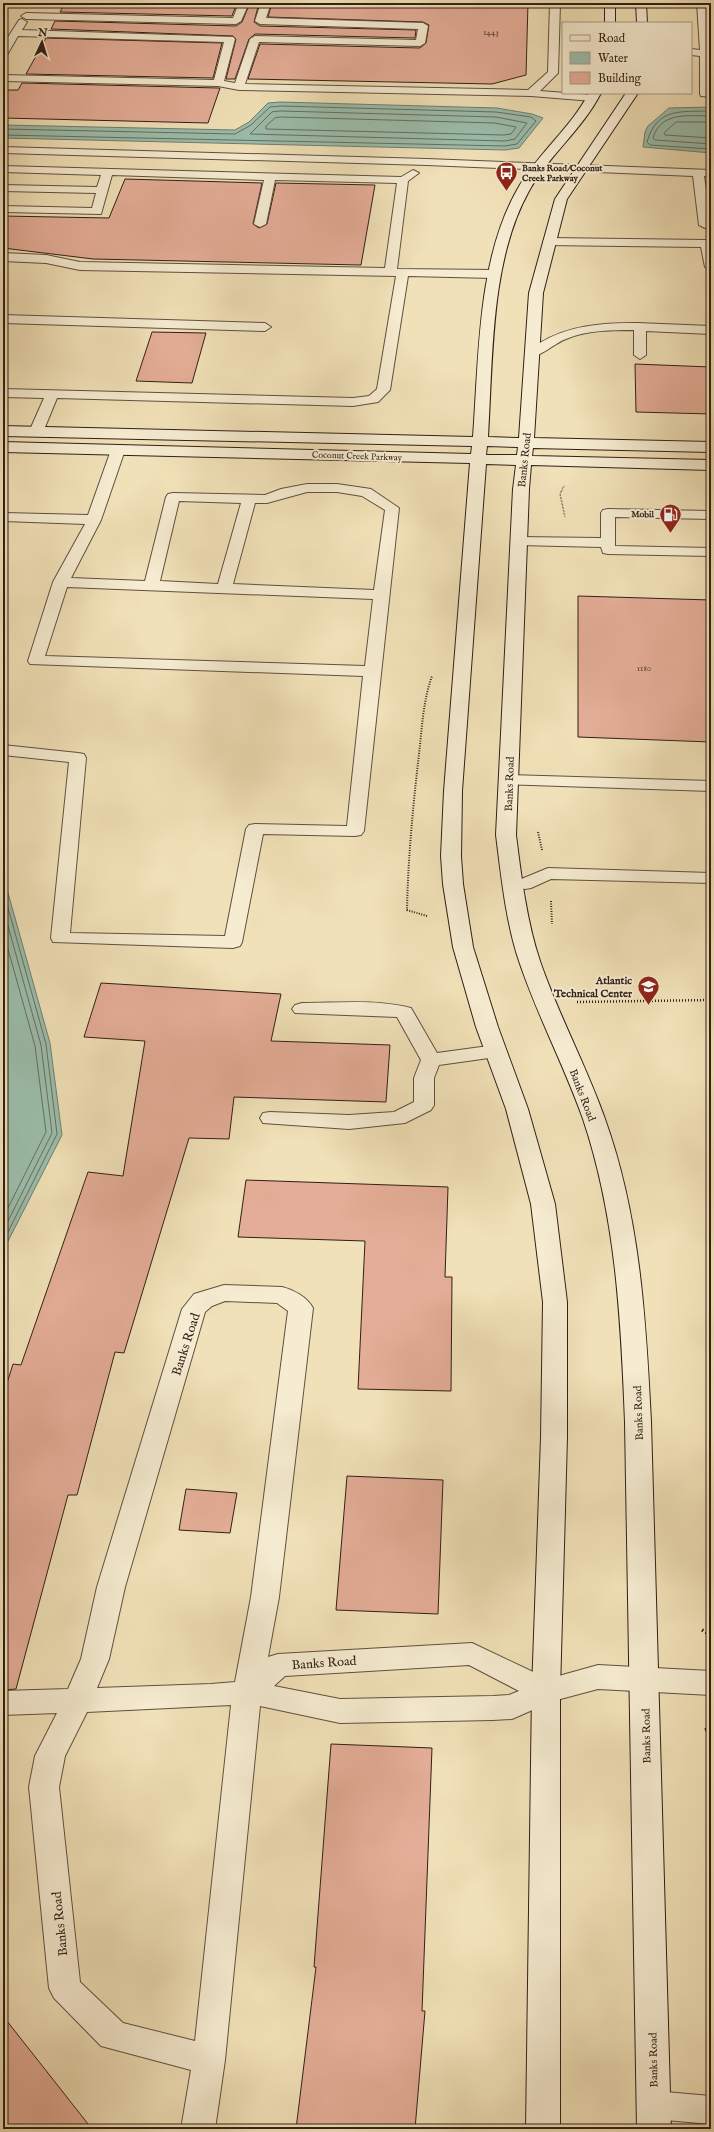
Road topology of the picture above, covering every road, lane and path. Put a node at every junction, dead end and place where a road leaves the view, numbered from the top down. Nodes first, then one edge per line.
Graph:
1 (34, 3) edge
2 (244, 3) edge
3 (266, 3) edge
4 (555, 3) edge
5 (610, 3) edge
6 (641, 3) edge
7 (702, 3) edge
8 (26, 16) junction
9 (236, 21) junction
10 (260, 21) junction
11 (610, 22) edge
12 (642, 22) edge
13 (15, 33) junction
14 (230, 39) junction
15 (255, 39) junction
16 (692, 52) edge
17 (3, 53) edge
18 (705, 53) junction
19 (3, 78) edge
20 (218, 83) junction
21 (239, 87) junction
22 (530, 93) junction
23 (631, 94) edge
24 (711, 94) edge
25 (594, 96) edge
26 (3, 150) edge
27 (427, 162) junction
28 (539, 166) junction
29 (584, 167) junction
30 (3, 169) edge
31 (107, 172) junction
32 (698, 173) junction
33 (711, 173) edge
34 (270, 176) junction
35 (403, 180) junction
36 (3, 188) edge
37 (102, 190) junction
38 (3, 209) edge
39 (260, 224) dead end
40 (708, 224) edge
41 (549, 242) junction
42 (709, 245) edge
43 (3, 257) edge
44 (711, 267) edge
45 (397, 272) junction
46 (494, 274) junction
47 (3, 319) edge
48 (265, 327) dead end
49 (640, 328) junction
50 (711, 330) edge
51 (532, 353) junction
52 (640, 355) dead end
53 (3, 393) edge
54 (52, 394) junction
55 (3, 431) edge
56 (36, 432) junction
57 (526, 442) junction
58 (3, 447) edge
59 (711, 447) edge
60 (118, 450) junction
61 (480, 451) junction
62 (524, 461) junction
63 (711, 465) edge
64 (249, 499) junction
65 (3, 517) edge
66 (705, 518) edge
67 (94, 520) junction
68 (518, 541) junction
69 (608, 543) junction
70 (707, 550) edge
71 (61, 582) junction
72 (151, 586) junction
73 (224, 589) junction
74 (381, 595) junction
75 (372, 671) junction
76 (3, 750) edge
77 (509, 780) junction
78 (711, 786) edge
79 (711, 878) edge
80 (525, 884) dead end
81 (711, 1000) edge
82 (575, 1002) dead end
83 (302, 1009) dead end
84 (496, 1051) junction
85 (431, 1060) junction
86 (270, 1118) dead end
87 (702, 1630) dead end
88 (711, 1635) edge
89 (645, 1679) junction
90 (711, 1683) edge
91 (546, 1691) junction
92 (247, 1692) junction
93 (78, 1700) junction
94 (3, 1703) edge
95 (711, 1728) edge
96 (705, 1730) dead end
97 (209, 2060) junction
98 (711, 2110) edge
99 (654, 2117) edge
100 (198, 2129) edge
101 (543, 2129) edge

1 - 8 lane
2 - 9 lane
3 - 10 lane
4 - 22 lane
5 - 11 street
6 - 12 street
7 - 18 lane
8 - 9 lane
8 - 13 lane
9 - 14 lane
10 - 15 lane
10 - 15 lane
13 - 14 lane
13 - 17 lane
14 - 20 lane
15 - 21 lane
16 - 18 lane
18 - 24 lane
19 - 20 lane
20 - 21 lane
21 - 22 lane
22 - 25 lane
23 - 29 street, Banks Road
25 - 28 street
26 - 27 lane
27 - 28 lane
27 - 35 lane
28 - 29 lane
28 - 46 street
29 - 32 lane
29 - 41 street, Banks Road
30 - 31 lane
31 - 34 lane
31 - 37 lane
32 - 33 lane
32 - 40 lane
34 - 35 lane
34 - 39 lane
35 - 45 lane
36 - 37 lane
37 - 38 lane
40 - 42 lane
41 - 42 lane
41 - 51 street, Banks Road
42 - 44 lane
43 - 45 lane
45 - 46 lane
45 - 54 lane
46 - 61 street
47 - 48 lane
49 - 50 lane
49 - 51 lane
49 - 52 lane
51 - 57 street, Banks Road
53 - 54 lane
54 - 56 lane
55 - 56 street, Coconut Creek Parkway
56 - 61 street, Coconut Creek Parkway
57 - 59 street, Coconut Creek Parkway
57 - 61 street, Coconut Creek Parkway
57 - 62 street, Banks Road
58 - 60 street, Coconut Creek Parkway
60 - 61 street, Coconut Creek Parkway
60 - 67 lane
61 - 62 street, Coconut Creek Parkway
61 - 84 street
62 - 63 street, Coconut Creek Parkway
62 - 68 street, Banks Road
64 - 72 lane
64 - 73 lane
64 - 74 lane
65 - 67 lane
66 - 69 lane
67 - 71 lane
68 - 69 lane
68 - 77 street, Banks Road
69 - 70 lane
71 - 72 lane
71 - 75 lane
72 - 73 lane
73 - 74 lane
74 - 75 lane
75 - 76 lane
77 - 78 lane
77 - 89 street, Banks Road
79 - 80 lane
81 - 82 path
83 - 85 lane
84 - 85 lane
84 - 91 street
85 - 86 lane
87 - 88 path
89 - 90 street
89 - 91 street
89 - 99 street, Banks Road
91 - 92 street
91 - 92 street, Banks Road
91 - 101 street
92 - 93 street
92 - 93 street, Banks Road
92 - 97 street, Banks Road
93 - 94 street
93 - 97 street, Banks Road
95 - 96 path
97 - 100 street, Banks Road
98 - 99 lane

